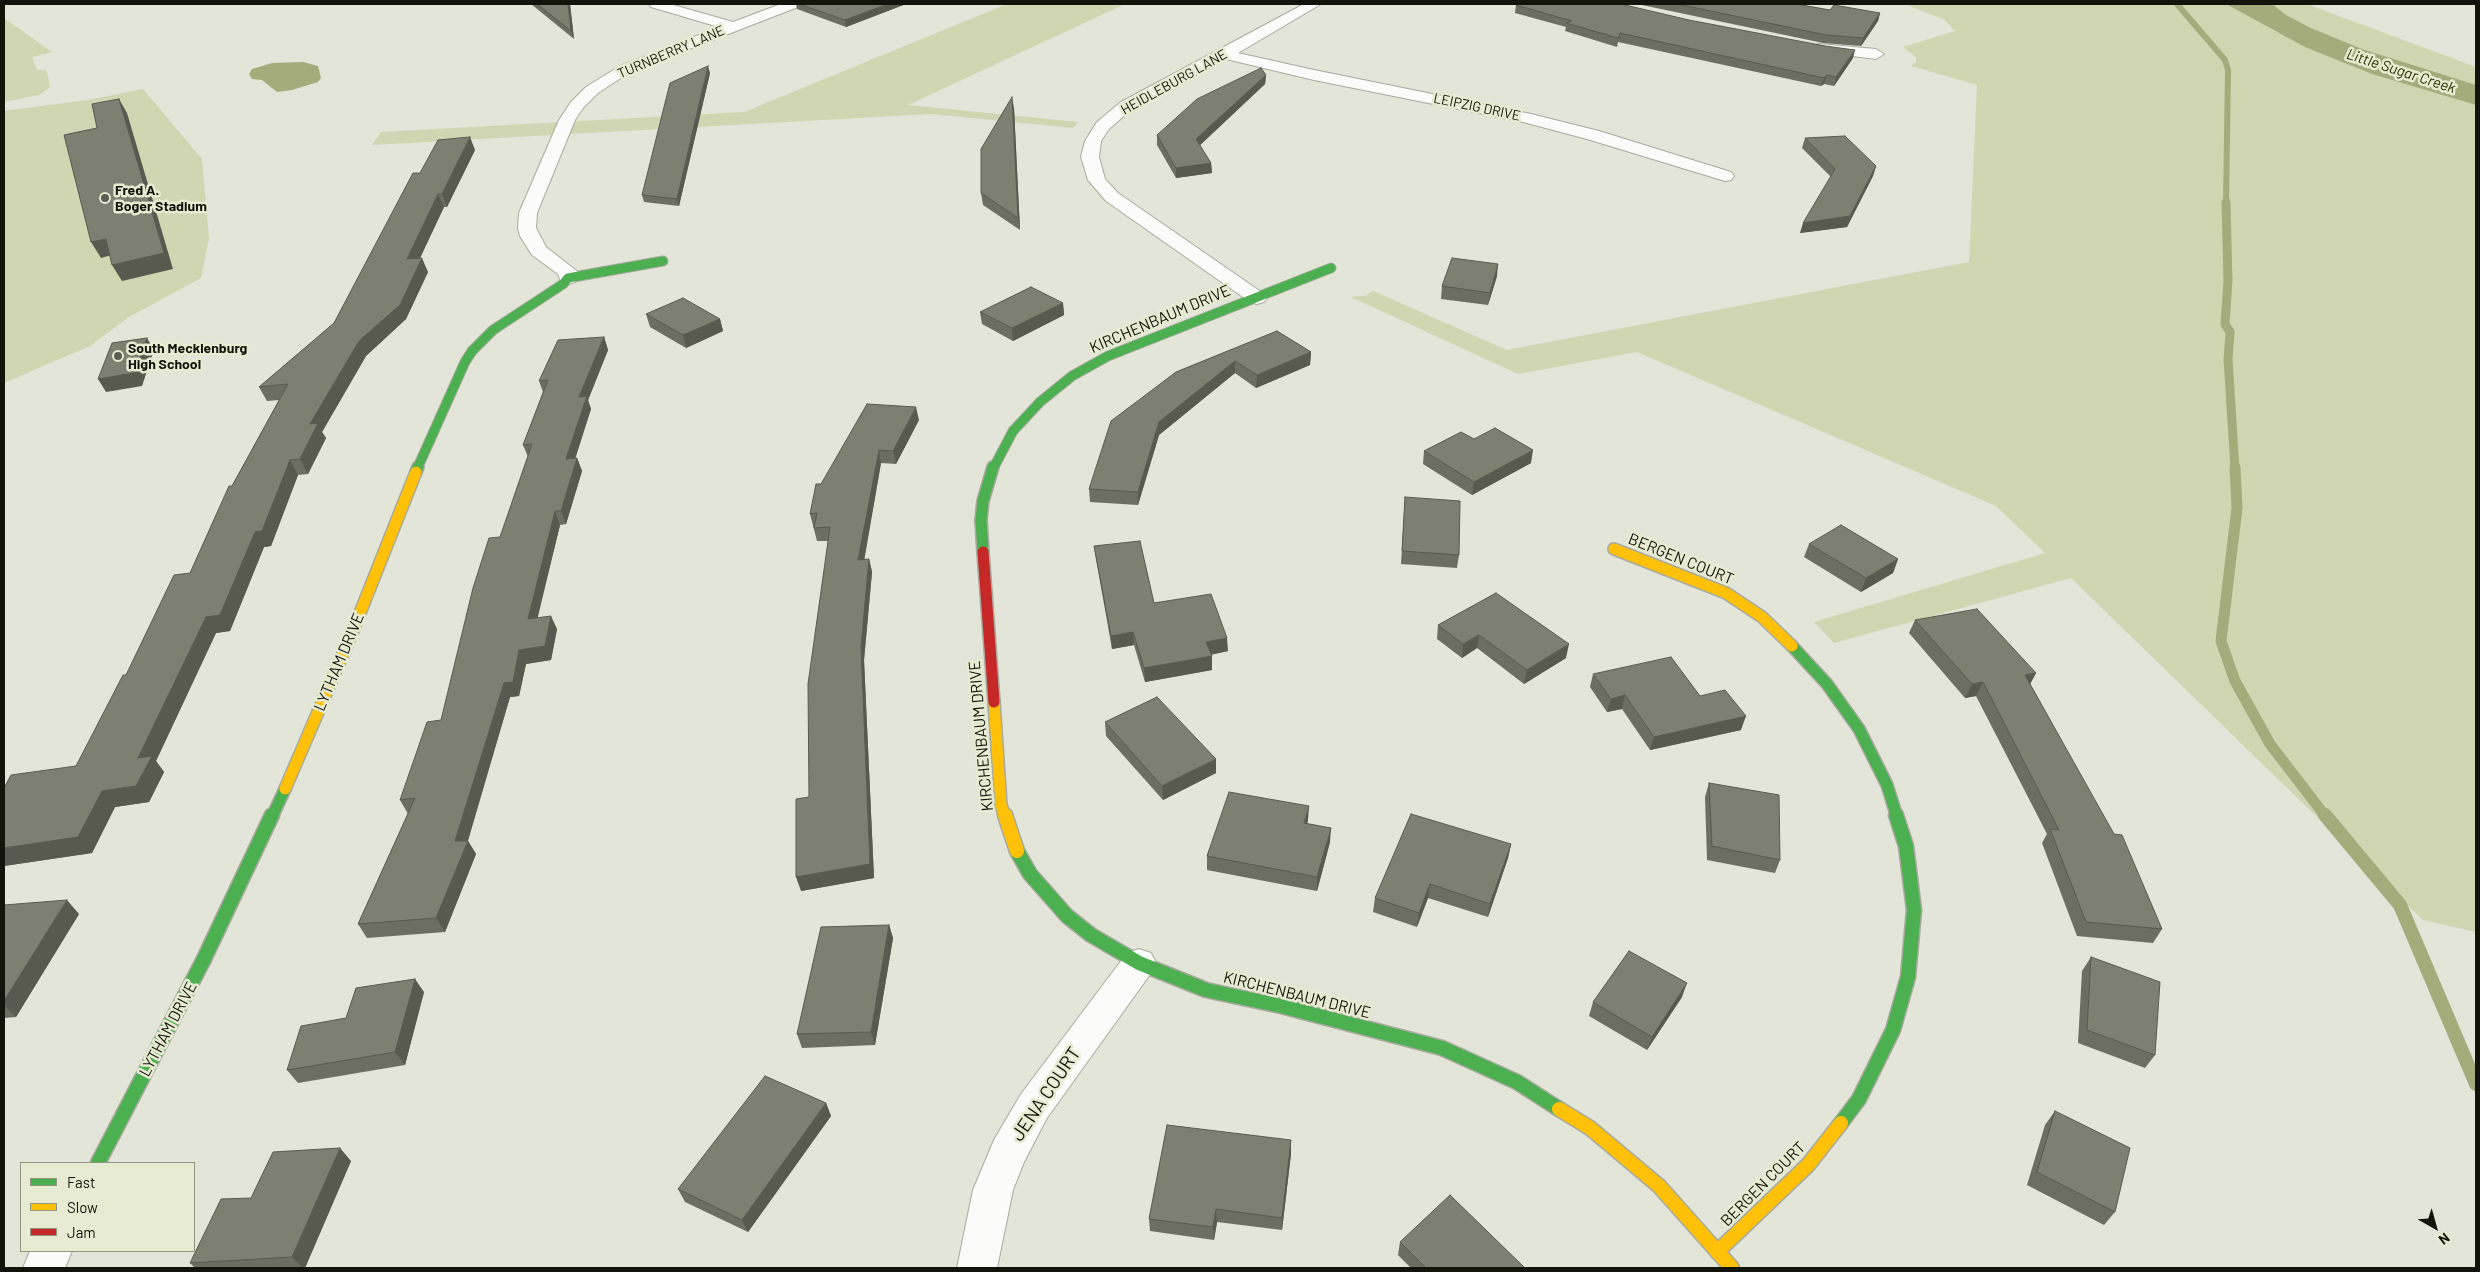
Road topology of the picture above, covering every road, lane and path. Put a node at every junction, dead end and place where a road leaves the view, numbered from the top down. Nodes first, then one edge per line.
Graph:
1 (656, 4) edge
2 (793, 4) edge
3 (1314, 4) edge
4 (732, 26) junction
5 (1803, 45) edge
6 (1225, 54) junction
7 (1876, 54) dead end
8 (1725, 176) dead end
9 (663, 261) dead end
10 (1331, 268) dead end
11 (568, 278) junction
12 (1256, 298) junction
13 (1614, 549) dead end
14 (1139, 963) junction
15 (99, 1162) edge
16 (51, 1252) edge
17 (1717, 1252) junction
18 (43, 1268) edge
19 (978, 1268) edge
20 (1732, 1268) edge

1 - 4 street
2 - 4 street, TURNBERRY LANE
3 - 6 street, HEIDLEBURG LANE
4 - 11 street, TURNBERRY LANE
5 - 7 street
6 - 8 street, LEIPZIG DRIVE
6 - 12 street, HEIDLEBURG LANE
9 - 11 street, LYTHAM DRIVE
10 - 12 street, KIRCHENBAUM DRIVE
11 - 15 street, LYTHAM DRIVE
12 - 14 street, KIRCHENBAUM DRIVE
13 - 17 street, BERGEN COURT
14 - 17 street, KIRCHENBAUM DRIVE
14 - 19 street, JENA COURT
16 - 18 street
17 - 20 street, KIRCHENBAUM DRIVE

